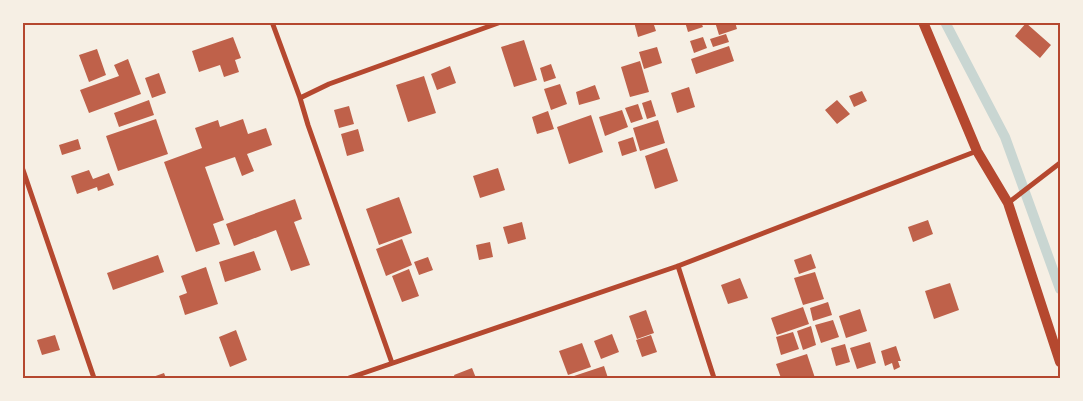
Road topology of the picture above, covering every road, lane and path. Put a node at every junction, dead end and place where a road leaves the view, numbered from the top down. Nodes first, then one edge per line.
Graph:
1 (272, 22) edge
2 (501, 22) edge
3 (923, 22) edge
4 (300, 98) junction
5 (977, 151) junction
6 (1060, 163) edge
7 (22, 166) edge
8 (1008, 203) junction
9 (678, 266) junction
10 (1060, 362) edge
11 (392, 363) junction
12 (94, 378) edge
13 (349, 378) edge
14 (714, 378) edge

1 - 4 street
2 - 4 street
3 - 5 main road
4 - 11 street
5 - 8 main road
5 - 9 street
6 - 8 street
7 - 12 street
8 - 10 main road
9 - 11 street
9 - 14 street
11 - 13 street

